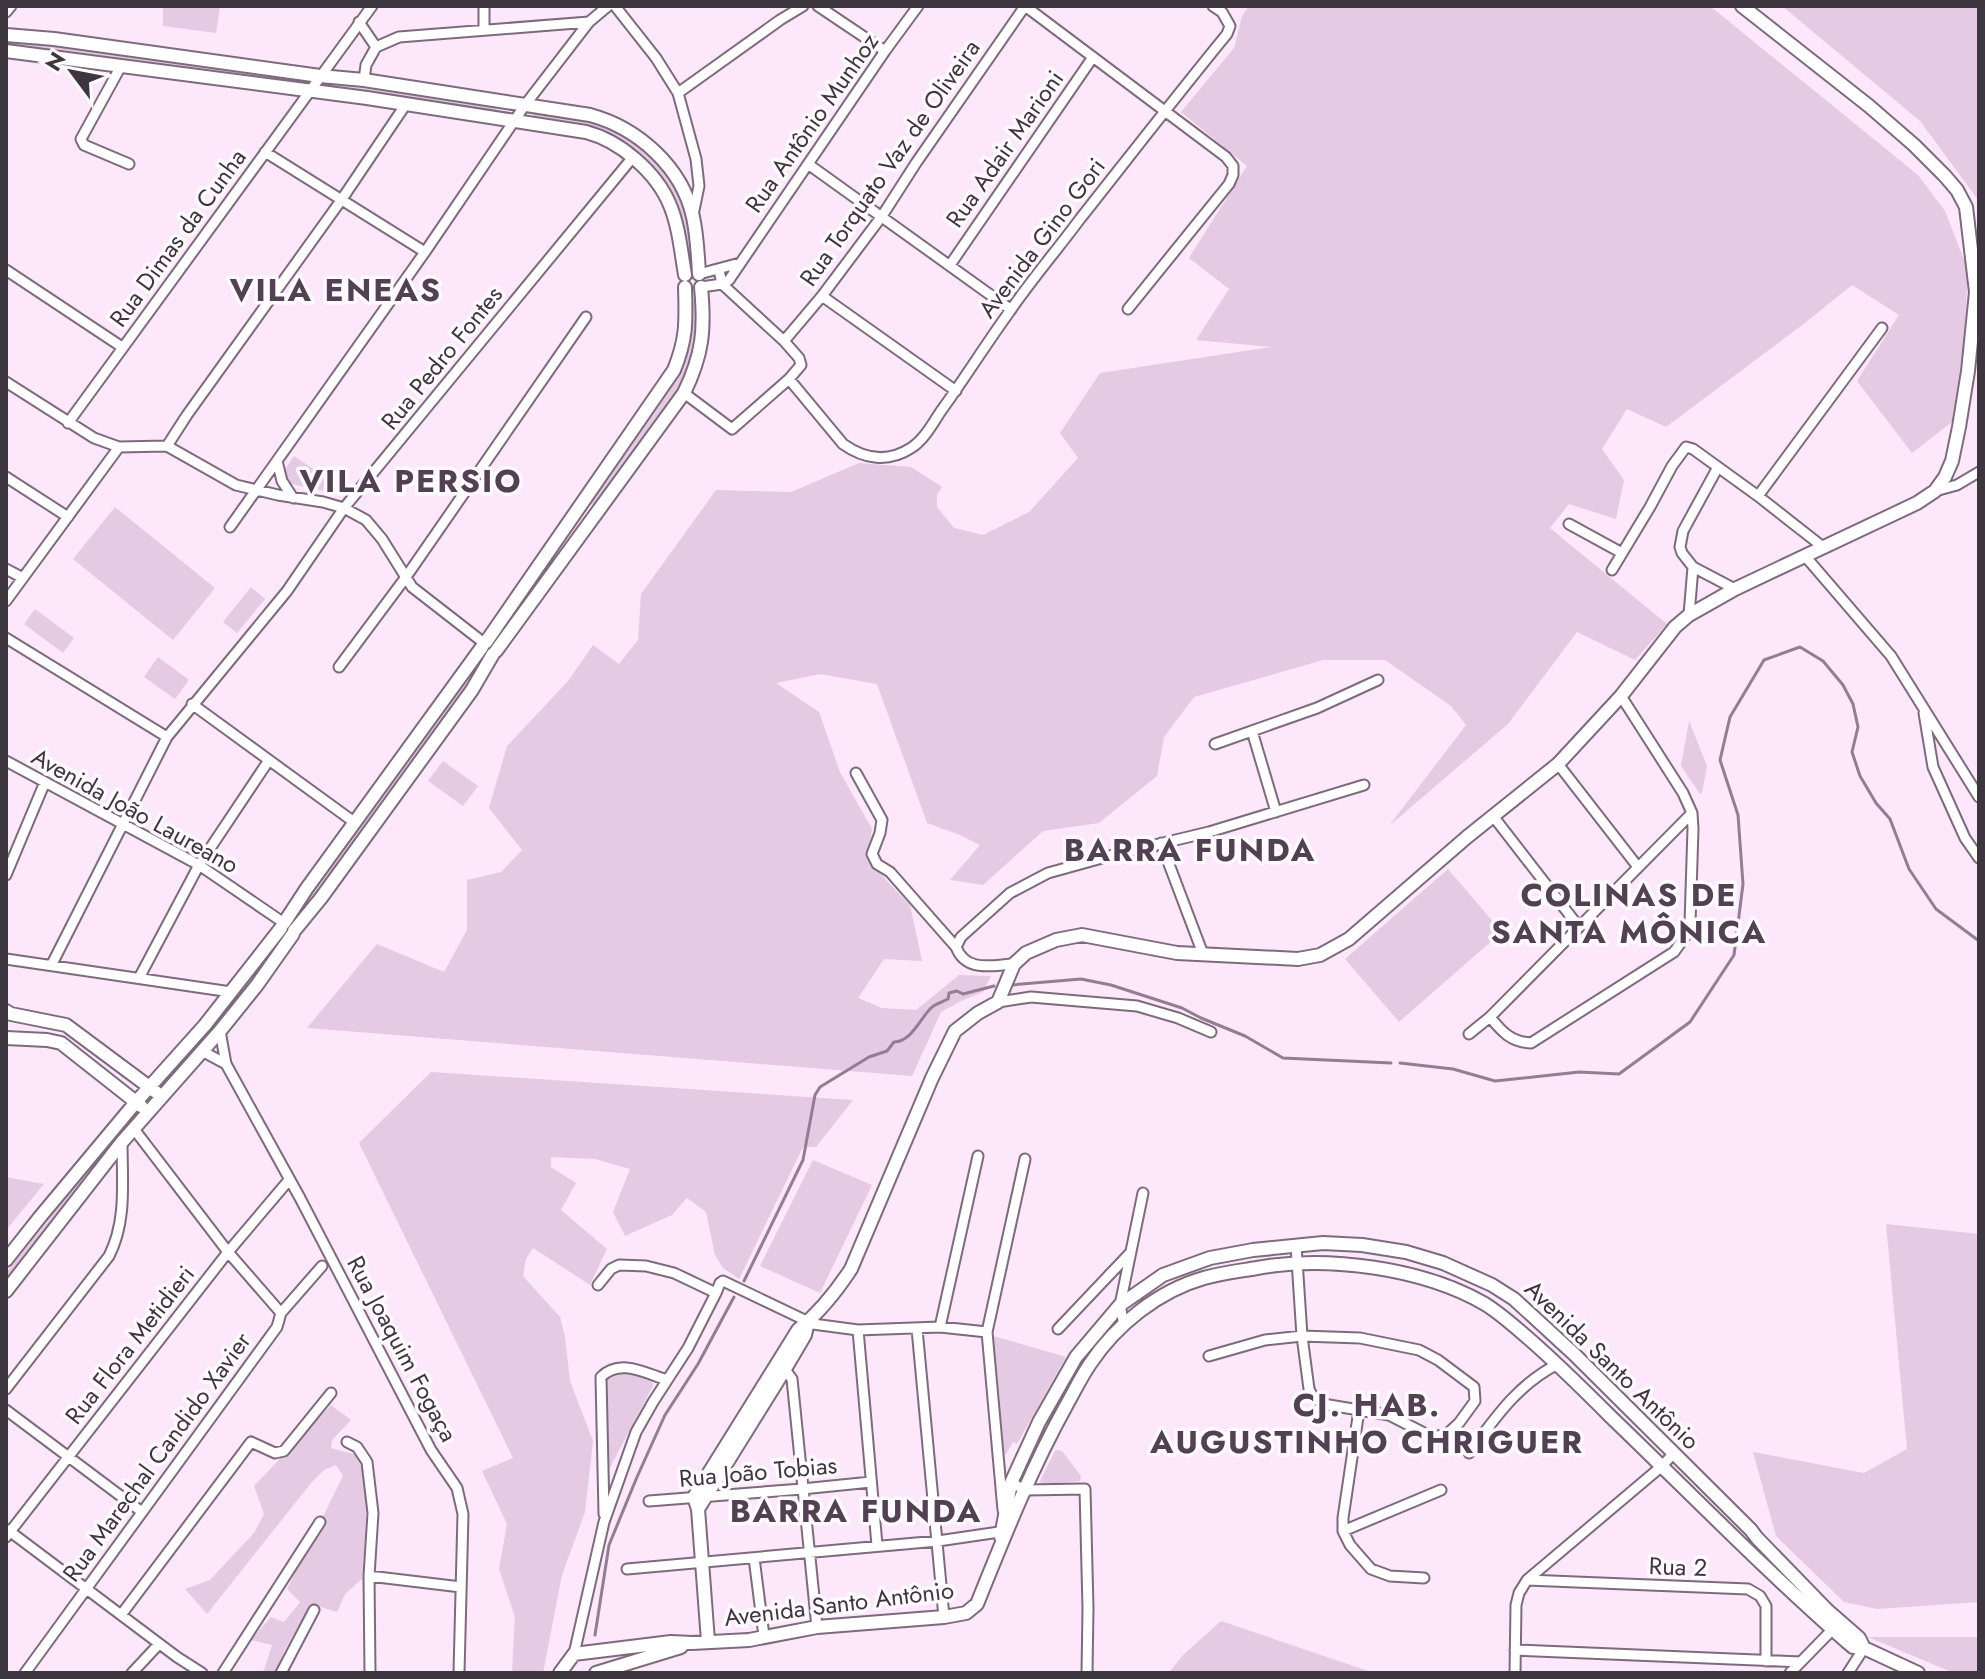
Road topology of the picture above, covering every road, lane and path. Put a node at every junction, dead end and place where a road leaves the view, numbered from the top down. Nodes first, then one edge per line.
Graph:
1 (11, 6) edge
2 (372, 6) edge
3 (484, 6) edge
4 (608, 6) edge
5 (615, 6) edge
6 (803, 6) edge
7 (818, 6) edge
8 (918, 6) edge
9 (1025, 6) edge
10 (1213, 6) edge
11 (1742, 6) edge
12 (6, 12) edge
13 (359, 22) junction
14 (589, 22) junction
15 (484, 30) junction
16 (6, 35) edge
17 (376, 47) junction
18 (6, 51) edge
19 (885, 51) junction
20 (1093, 57) junction
21 (121, 66) junction
22 (320, 76) junction
23 (364, 80) junction
24 (310, 91) junction
25 (678, 93) junction
26 (406, 104) junction
27 (525, 105) junction
28 (1164, 111) junction
29 (513, 121) junction
30 (265, 152) junction
31 (633, 157) junction
32 (129, 164) dead end
33 (808, 164) junction
34 (696, 171) junction
35 (678, 179) junction
36 (342, 199) junction
37 (693, 215) junction
38 (882, 216) junction
39 (425, 252) junction
40 (740, 263) junction
41 (950, 265) junction
42 (6, 270) edge
43 (719, 270) junction
44 (700, 280) junction
45 (685, 281) junction
46 (722, 284) junction
47 (822, 296) junction
48 (1010, 309) junction
49 (1128, 309) dead end
50 (586, 317) dead end
51 (1882, 328) dead end
52 (784, 341) junction
53 (122, 347) junction
54 (789, 379) junction
55 (6, 382) edge
56 (956, 391) junction
57 (684, 393) junction
58 (68, 423) junction
59 (167, 446) junction
60 (119, 447) junction
61 (277, 461) junction
62 (1718, 467) junction
63 (1979, 472) edge
64 (6, 477) edge
65 (257, 489) junction
66 (1935, 491) junction
67 (1758, 496) junction
68 (293, 498) junction
69 (581, 505) junction
70 (344, 508) junction
71 (594, 514) junction
72 (68, 517) junction
73 (1569, 524) dead end
74 (230, 527) dead end
75 (1823, 547) junction
76 (1622, 553) junction
77 (1805, 556) junction
78 (1693, 567) junction
79 (6, 569) edge
80 (1612, 570) dead end
81 (406, 577) junction
82 (23, 578) junction
83 (1735, 589) junction
84 (6, 601) edge
85 (1689, 615) junction
86 (6, 638) edge
87 (488, 647) junction
88 (339, 667) dead end
89 (1378, 680) dead end
90 (1621, 696) junction
91 (192, 704) junction
92 (1922, 706) junction
93 (1252, 731) junction
94 (167, 737) junction
95 (1215, 744) dead end
96 (269, 760) junction
97 (6, 761) edge
98 (1558, 764) junction
99 (856, 773) dead end
100 (45, 782) junction
101 (1364, 785) dead end
102 (1979, 797) edge
103 (1276, 812) junction
104 (1692, 813) junction
105 (1493, 816) junction
106 (354, 822) junction
107 (123, 823) junction
108 (1161, 843) junction
109 (1979, 858) edge
110 (199, 865) junction
111 (1638, 867) junction
112 (6, 875) edge
113 (1579, 927) junction
114 (288, 929) junction
115 (956, 947) junction
116 (1203, 954) junction
117 (6, 959) edge
118 (52, 964) junction
119 (1014, 964) junction
120 (139, 978) junction
121 (231, 992) junction
122 (998, 1002) junction
123 (6, 1011) edge
124 (1490, 1017) junction
125 (220, 1031) junction
126 (1211, 1032) dead end
127 (1469, 1034) dead end
128 (6, 1038) edge
129 (202, 1051) junction
130 (104, 1052) junction
131 (226, 1064) junction
132 (93, 1067) junction
133 (150, 1087) junction
134 (162, 1097) junction
135 (136, 1102) junction
136 (148, 1112) junction
137 (134, 1129) junction
138 (122, 1142) junction
139 (978, 1156) dead end
140 (1025, 1159) dead end
141 (289, 1180) junction
142 (1143, 1193) dead end
143 (1296, 1245) junction
144 (1253, 1250) junction
145 (228, 1252) junction
146 (1130, 1253) junction
147 (6, 1260) edge
148 (1297, 1265) junction
149 (322, 1266) dead end
150 (1257, 1268) junction
151 (598, 1285) dead end
152 (6, 1291) edge
153 (716, 1293) junction
154 (1120, 1305) junction
155 (281, 1313) junction
156 (808, 1322) junction
157 (1124, 1325) junction
158 (940, 1327) junction
159 (917, 1329) junction
160 (1058, 1329) dead end
161 (858, 1330) junction
162 (987, 1332) junction
163 (1302, 1336) junction
164 (1209, 1356) dead end
165 (1558, 1364) junction
166 (782, 1366) junction
167 (667, 1380) junction
168 (6, 1389) edge
169 (331, 1393) dead end
170 (6, 1410) edge
171 (1359, 1410) junction
172 (347, 1442) dead end
173 (1469, 1453) dead end
174 (1674, 1453) junction
175 (68, 1456) junction
176 (1662, 1466) junction
177 (871, 1482) junction
178 (1011, 1483) junction
179 (802, 1489) junction
180 (1026, 1490) junction
181 (1441, 1490) dead end
182 (699, 1500) junction
183 (649, 1501) dead end
184 (142, 1512) junction
185 (320, 1522) dead end
186 (604, 1522) junction
187 (1004, 1527) junction
188 (1343, 1531) junction
189 (8, 1532) edge
190 (938, 1541) junction
191 (877, 1545) junction
192 (808, 1553) junction
193 (754, 1558) junction
194 (702, 1563) junction
195 (627, 1569) dead end
196 (369, 1576) junction
197 (1424, 1578) dead end
198 (1527, 1580) junction
199 (461, 1587) junction
200 (86, 1588) junction
201 (314, 1610) dead end
202 (1820, 1611) junction
203 (121, 1615) junction
204 (944, 1617) junction
205 (817, 1627) junction
206 (1832, 1630) junction
207 (764, 1636) junction
208 (708, 1641) junction
209 (692, 1643) junction
210 (159, 1644) junction
211 (1864, 1648) junction
212 (1515, 1650) junction
213 (574, 1654) junction
214 (1766, 1661) junction
215 (1801, 1662) junction
216 (600, 1671) edge
217 (1916, 1672) edge
218 (25, 1673) edge
219 (132, 1673) edge
220 (202, 1673) edge
221 (223, 1673) edge
222 (281, 1673) edge
223 (370, 1673) edge
224 (459, 1673) edge
225 (560, 1673) edge
226 (1087, 1673) edge
227 (1515, 1673) edge
228 (1790, 1673) edge
229 (1848, 1673) edge

1 - 12 street
2 - 13 street, Rua Dimas da Cunha
3 - 15 street
4 - 14 street
5 - 25 street
6 - 25 street
7 - 19 street
8 - 19 street, Rua Antônio Munhoz
9 - 20 street
9 - 38 street, Rua Torquato Vaz de Oliveira
10 - 28 street, Avenida Gino Gori
11 - 66 main road
13 - 17 street
13 - 22 street, Rua Dimas da Cunha
14 - 15 street
14 - 27 street
15 - 17 street
16 - 22 main road
17 - 23 street
18 - 21 main road
19 - 33 street, Rua Antônio Munhoz
20 - 28 street
20 - 41 street, Rua Adair Marioni
21 - 24 main road
21 - 32 street
22 - 23 main road
22 - 24 street, Rua Dimas da Cunha
23 - 27 main road
24 - 26 main road
24 - 30 street, Rua Dimas da Cunha
25 - 34 street
26 - 29 main road
26 - 36 street
27 - 29 street
27 - 35 main road
28 - 48 street, Avenida Gino Gori
28 - 49 street
29 - 31 main road
29 - 39 street
30 - 36 street
30 - 53 street, Rua Dimas da Cunha
31 - 45 main road
31 - 70 street, Rua Pedro Fontes
33 - 38 street
33 - 40 street, Rua Antônio Munhoz
34 - 35 street
34 - 37 street
35 - 37 main road
36 - 39 street
36 - 59 street
37 - 44 main road
38 - 41 street
38 - 47 street, Rua Torquato Vaz de Oliveira
39 - 61 street
40 - 43 street
40 - 46 street, Rua Antônio Munhoz
41 - 48 street
42 - 53 street
43 - 44 street
43 - 46 street
44 - 45 main road
44 - 45 main road
44 - 46 street
44 - 57 main road
45 - 69 main road
46 - 52 street
47 - 52 street, Rua Torquato Vaz de Oliveira
47 - 56 street
48 - 56 street, Avenida Gino Gori
50 - 81 street
51 - 67 street
52 - 54 street
53 - 58 street, Rua Dimas da Cunha
54 - 56 street, Avenida Gino Gori
54 - 57 street
55 - 58 street
57 - 71 main road
58 - 60 street
59 - 60 street
59 - 65 street
60 - 72 street
61 - 65 street
61 - 68 street
62 - 67 street
62 - 76 street
62 - 78 street
63 - 66 street
64 - 72 street
65 - 68 street
65 - 74 street
66 - 75 main road
67 - 75 street
68 - 70 street
69 - 71 main road
69 - 87 main road
70 - 81 street
70 - 91 street, Rua Pedro Fontes
71 - 87 main road
72 - 82 street
73 - 76 street
75 - 77 main road
76 - 80 street
77 - 83 main road
77 - 92 street
78 - 83 street
78 - 85 street
79 - 82 street
81 - 87 street
81 - 88 street
82 - 84 street
83 - 85 main road
85 - 90 main road
86 - 94 street
87 - 106 main road
87 - 114 main road
89 - 93 street
90 - 98 main road
90 - 104 street
91 - 94 street, Rua Pedro Fontes
91 - 96 street
92 - 102 street
92 - 109 street
93 - 95 street
93 - 103 street
94 - 107 street, Rua Pedro Fontes
96 - 106 street
96 - 110 street
97 - 100 street, Avenida João Laureano
98 - 105 main road
98 - 111 street
99 - 115 street
100 - 107 street, Avenida João Laureano
100 - 112 street
101 - 103 street
103 - 108 street
104 - 111 street
104 - 124 street
105 - 113 street
105 - 116 main road
106 - 114 main road
107 - 110 street, Avenida João Laureano
107 - 118 street, Rua Pedro Fontes
108 - 115 street
108 - 116 street
110 - 114 street, Avenida João Laureano
110 - 120 street
111 - 113 street
113 - 124 street
114 - 121 main road
114 - 125 main road
115 - 119 street
116 - 119 main road
117 - 118 street
118 - 120 street
119 - 122 main road
120 - 121 street
121 - 133 main road
122 - 126 street
122 - 156 main road
123 - 130 main road
124 - 127 street
125 - 129 main road
125 - 131 street, Rua Joaquim Fogaça
128 - 132 main road
129 - 131 street
129 - 134 main road
130 - 132 main road
130 - 133 main road
131 - 141 street, Rua Joaquim Fogaça
132 - 135 main road
133 - 134 main road
133 - 135 main road
134 - 136 main road
135 - 136 main road
135 - 147 main road
136 - 137 main road
137 - 138 main road
137 - 145 street
138 - 152 main road
138 - 168 street
139 - 158 street
140 - 162 street
141 - 145 street, Rua Flora Metidieri
141 - 199 street, Rua Joaquim Fogaça
142 - 146 street
143 - 144 main road, Avenida Santo Antônio
143 - 148 street
143 - 174 main road, Avenida Santo Antônio
144 - 150 main road
144 - 154 main road, Avenida Santo Antônio
145 - 155 street
145 - 175 street, Rua Flora Metidieri
146 - 154 street
146 - 160 street
148 - 150 main road, Avenida Santo Antônio
148 - 163 street
148 - 165 main road, Avenida Santo Antônio
149 - 155 street, Rua Marechal Candido Xavier
150 - 157 main road, Avenida Santo Antônio
151 - 153 street
153 - 156 street
153 - 167 street
154 - 157 street
154 - 178 main road, Avenida Santo Antônio
155 - 184 street, Rua Marechal Candido Xavier
156 - 161 street
156 - 166 main road
157 - 180 main road, Avenida Santo Antônio
158 - 159 street
158 - 162 street
159 - 161 street
159 - 190 street
161 - 177 street
162 - 187 street
163 - 164 street
163 - 171 street
163 - 171 street
165 - 173 street
165 - 176 main road, Avenida Santo Antônio
166 - 179 street
166 - 182 main road
167 - 186 street
167 - 186 street
169 - 203 street
170 - 175 street
171 - 188 street
172 - 196 street
174 - 176 street
174 - 202 main road, Avenida Santo Antônio
175 - 184 street
175 - 189 street, Rua Flora Metidieri
176 - 198 street
176 - 202 main road, Avenida Santo Antônio
177 - 179 street, Rua João Tobias
177 - 191 street
178 - 180 street
178 - 187 main road, Avenida Santo Antônio
179 - 182 street, Rua João Tobias
179 - 192 street
180 - 187 main road, Avenida Santo Antônio
180 - 226 street
181 - 188 street
182 - 183 street, Rua João Tobias
182 - 194 main road
184 - 200 street, Rua Marechal Candido Xavier
185 - 221 street
186 - 213 street
187 - 190 street
187 - 204 main road, Avenida Santo Antônio
188 - 197 street
189 - 200 street
190 - 191 street
190 - 204 street
191 - 192 street
192 - 193 street
192 - 205 street
193 - 194 street
193 - 207 street
194 - 195 street
194 - 208 main road
196 - 199 street
196 - 223 street
198 - 212 street
198 - 214 street, Rua 2
199 - 224 street, Rua Joaquim Fogaça
200 - 203 street
200 - 218 street, Rua Marechal Candido Xavier
201 - 222 street
202 - 206 main road, Avenida Santo Antônio
202 - 211 main road, Avenida Santo Antônio
203 - 210 street
204 - 205 main road, Avenida Santo Antônio
205 - 207 main road, Avenida Santo Antônio
206 - 211 main road, Avenida Santo Antônio
206 - 215 street
207 - 208 main road, Avenida Santo Antônio
208 - 209 main road, Avenida Santo Antônio
209 - 213 main road, Avenida Santo Antônio
209 - 216 main road, Avenida Santo Antônio
210 - 219 street
210 - 220 street
211 - 217 main road, Avenida Santo Antônio
211 - 229 street
212 - 214 street
212 - 227 street
213 - 225 main road
214 - 215 street
215 - 228 street

